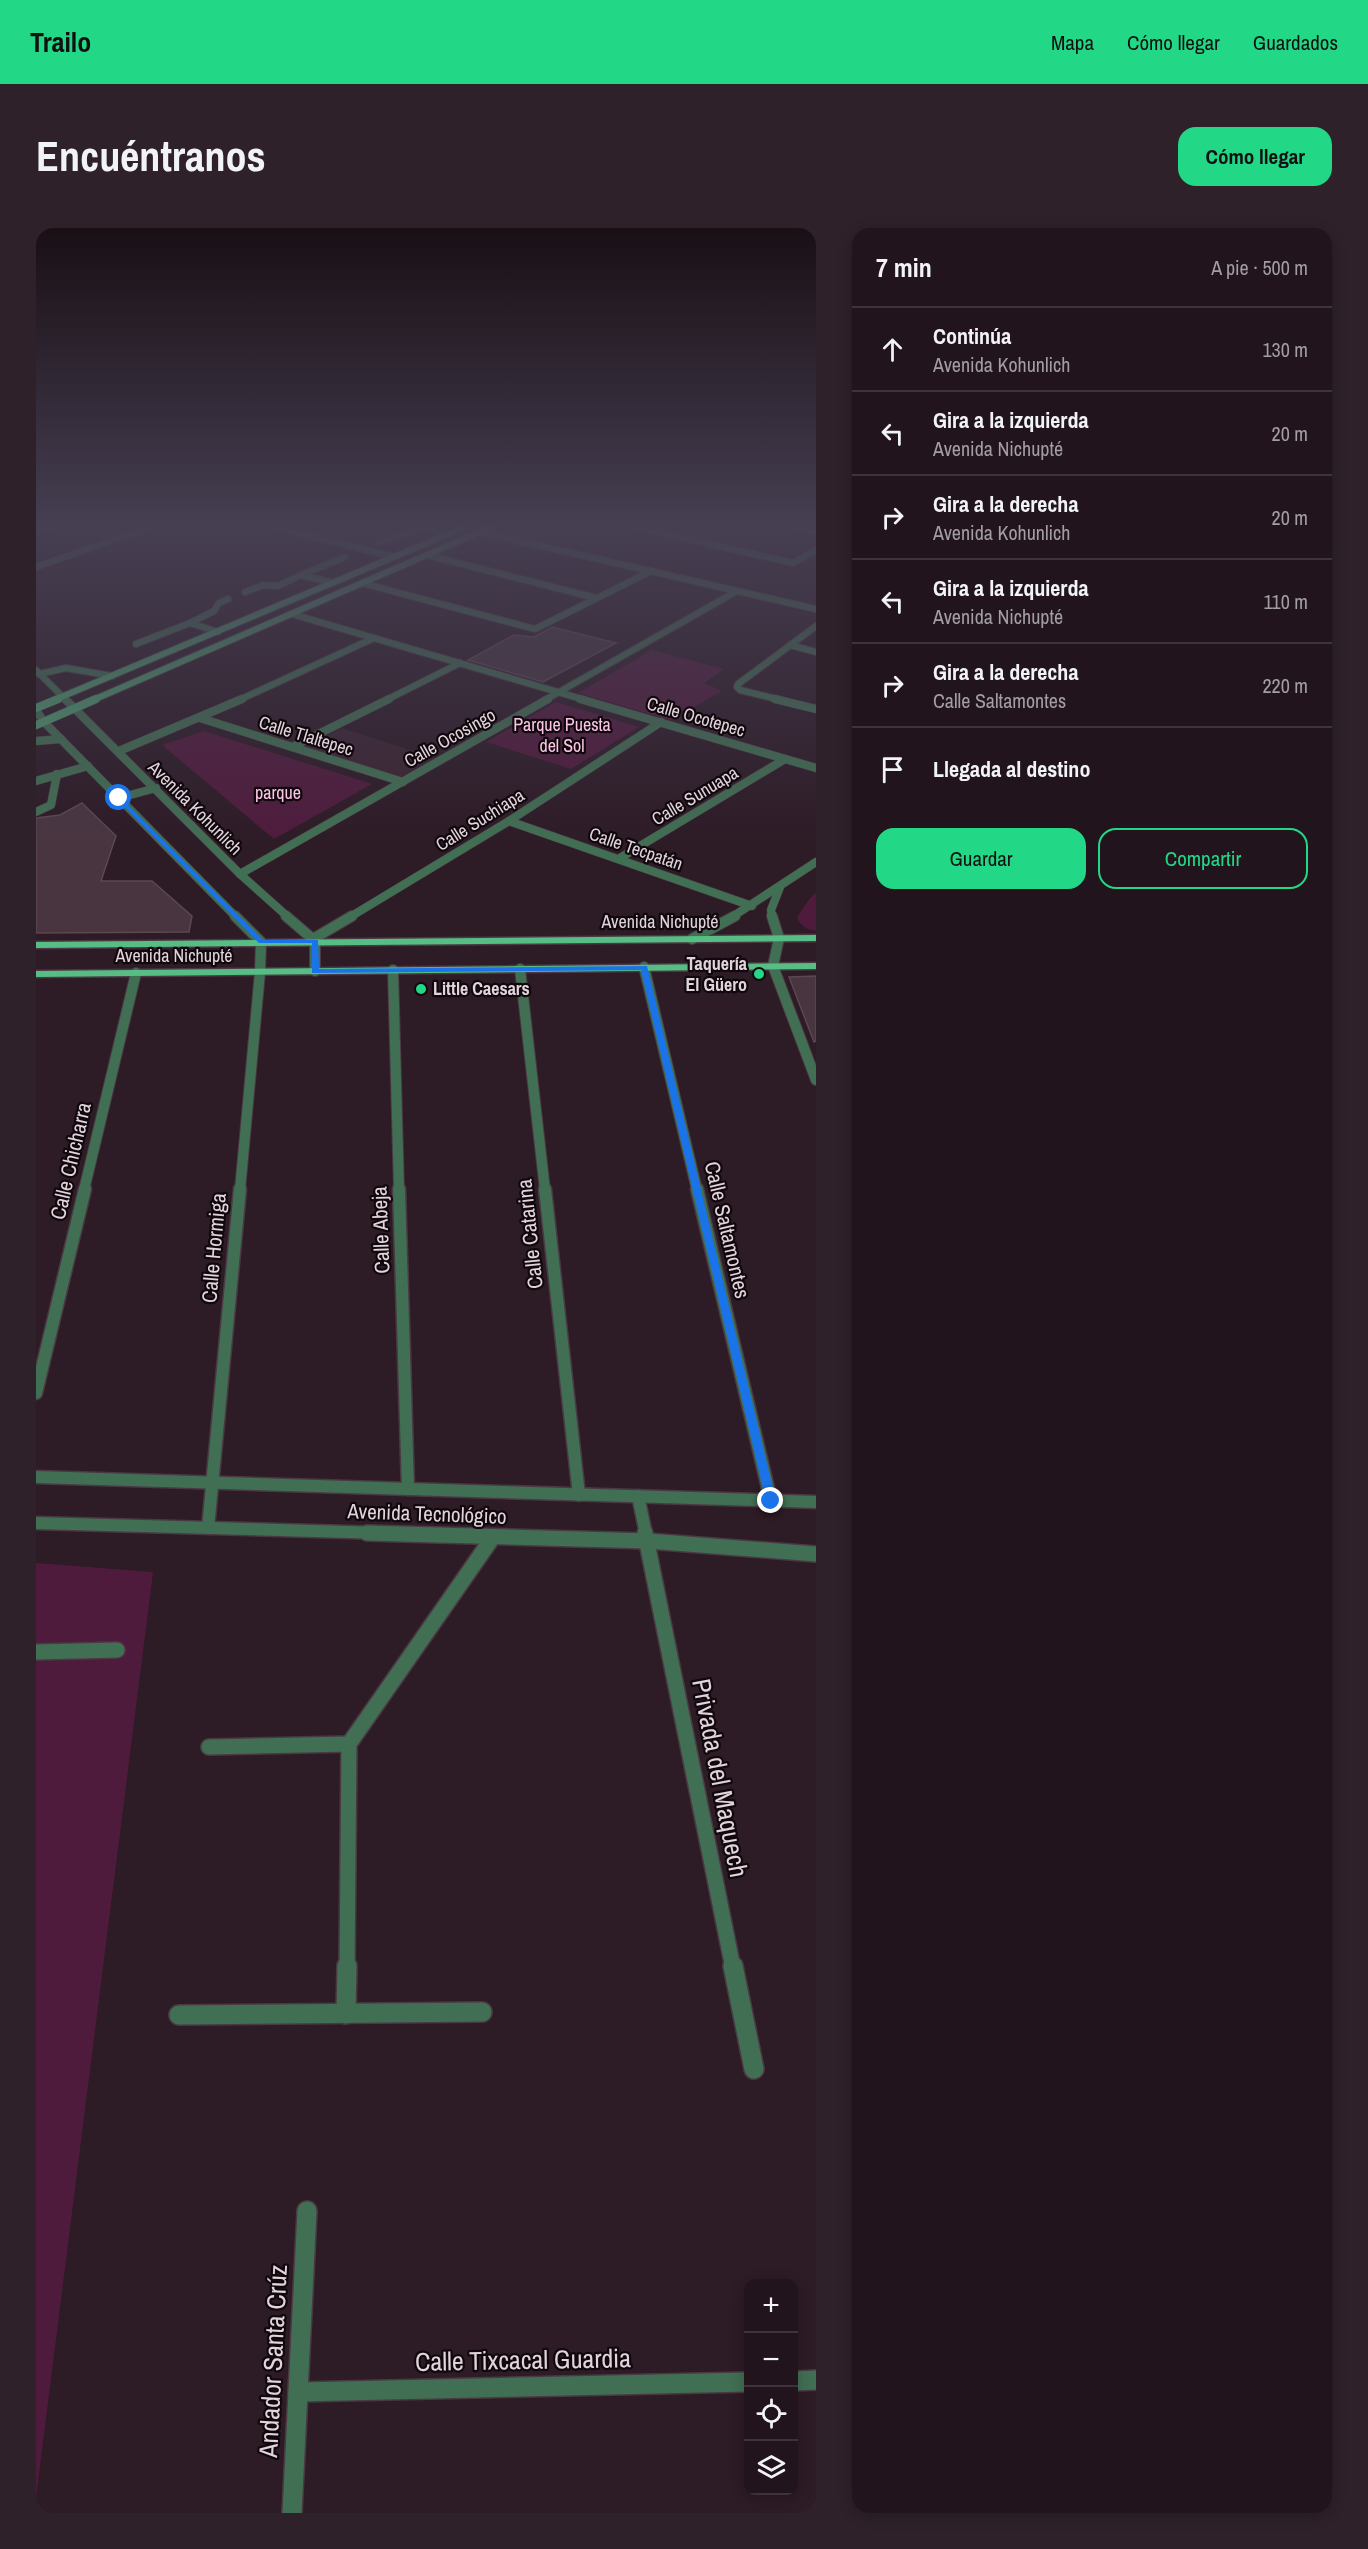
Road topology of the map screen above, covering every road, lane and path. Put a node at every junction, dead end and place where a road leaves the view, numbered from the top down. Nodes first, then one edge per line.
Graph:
1 (163, 634) edge
2 (214, 634) edge
3 (247, 634) edge
4 (359, 634) edge
5 (663, 634) edge
6 (806, 634) edge
7 (374, 638) junction
8 (136, 644) dead end
9 (790, 645) junction
10 (816, 652) edge
11 (460, 663) junction
12 (38, 672) edge
13 (112, 676) junction
14 (561, 693) junction
15 (63, 697) junction
16 (76, 708) junction
17 (816, 708) edge
18 (36, 709) edge
19 (200, 718) junction
20 (661, 722) junction
21 (40, 724) edge
22 (61, 739) junction
23 (36, 741) edge
24 (292, 747) junction
25 (119, 752) junction
26 (785, 759) junction
27 (88, 766) junction
28 (816, 768) edge
29 (57, 774) junction
30 (36, 781) edge
31 (403, 782) junction
32 (156, 788) junction
33 (119, 798) junction
34 (36, 812) edge
35 (509, 821) junction
36 (620, 858) junction
37 (816, 862) edge
38 (240, 874) junction
39 (780, 887) junction
40 (752, 906) junction
41 (779, 938) junction
42 (816, 938) edge
43 (692, 939) junction
44 (314, 940) junction
45 (261, 942) junction
46 (36, 945) edge
47 (773, 966) junction
48 (816, 966) edge
49 (644, 968) junction
50 (520, 969) junction
51 (393, 970) junction
52 (315, 971) junction
53 (260, 972) junction
54 (136, 973) junction
55 (36, 974) edge
56 (816, 1080) edge
57 (36, 1393) edge
58 (36, 1477) edge
59 (211, 1483) junction
60 (408, 1489) junction
61 (579, 1495) junction
62 (638, 1497) junction
63 (771, 1501) junction
64 (816, 1502) edge
65 (36, 1523) edge
66 (208, 1528) junction
67 (493, 1537) junction
68 (648, 1541) junction
69 (816, 1554) edge
70 (117, 1650) dead end
71 (36, 1652) edge
72 (349, 1744) junction
73 (209, 1747) dead end
74 (482, 2012) dead end
75 (346, 2014) junction
76 (179, 2015) dead end
77 (754, 2068) dead end
78 (307, 2211) dead end
79 (816, 2380) edge
80 (798, 2381) edge
81 (744, 2382) edge
82 (298, 2392) junction
83 (292, 2513) edge

1 - 8 street
2 - 13 main road
3 - 16 main road
4 - 7 street, Calle Ocotepec
5 - 14 street, Calle Ocosingo
6 - 9 street
7 - 11 street, Calle Ocotepec
7 - 19 street
9 - 10 street
9 - 17 street
11 - 14 street, Calle Ocotepec
11 - 24 street
12 - 13 street
12 - 15 street, Avenida Kohunlich
13 - 15 main road
14 - 20 street, Calle Ocotepec
14 - 31 street, Calle Ocosingo
15 - 16 street, Avenida Kohunlich
15 - 18 main road
16 - 21 main road
16 - 25 street, Avenida Kohunlich
18 - 21 street
19 - 24 street, Calle Tlaltepec
19 - 25 street
20 - 26 street, Calle Ocotepec
20 - 35 street, Calle Suchiapa
21 - 22 street
22 - 23 street
22 - 27 street
24 - 31 street, Calle Tlaltepec
25 - 32 street, Avenida Kohunlich
26 - 28 street, Calle Ocotepec
26 - 36 street, Calle Sunuapa
27 - 29 street
27 - 33 street
29 - 30 street
29 - 34 street
31 - 38 street, Calle Ocosingo
32 - 33 street
32 - 38 street, Avenida Kohunlich
33 - 45 street
35 - 36 street, Calle Tecpatán
35 - 44 street, Calle Suchiapa
36 - 40 street, Calle Tecpatán
37 - 39 street
38 - 44 street, Avenida Kohunlich
39 - 40 street
39 - 41 street
40 - 43 street
41 - 42 main road, Avenida Nichupté
41 - 43 main road, Avenida Nichupté
41 - 47 street
43 - 44 main road, Avenida Nichupté
44 - 45 main road, Avenida Nichupté
44 - 52 street
45 - 46 main road, Avenida Nichupté
45 - 53 street
47 - 48 main road, Avenida Nichupté
47 - 49 main road, Avenida Nichupté
47 - 56 street
49 - 50 main road, Avenida Nichupté
49 - 63 street, Calle Saltamontes
50 - 51 main road, Avenida Nichupté
50 - 61 street, Calle Catarina
51 - 52 main road, Avenida Nichupté
51 - 60 street, Calle Abeja
52 - 53 main road, Avenida Nichupté
53 - 54 main road, Avenida Nichupté
53 - 59 street, Calle Hormiga
54 - 55 main road, Avenida Nichupté
54 - 57 street, Calle Chicharra
58 - 59 street, Avenida Tecnológico
59 - 60 street, Avenida Tecnológico
59 - 66 street, Calle Hormiga
60 - 61 street, Avenida Tecnológico
61 - 62 street, Avenida Tecnológico
62 - 63 street, Avenida Tecnológico
62 - 68 street, Privada del Maquech
63 - 64 street, Avenida Tecnológico
65 - 66 street, Avenida Tecnológico
66 - 67 street, Avenida Tecnológico
67 - 68 street, Avenida Tecnológico
67 - 72 street
68 - 69 street, Avenida Tecnológico
68 - 77 street, Privada del Maquech
70 - 71 street
72 - 73 street
72 - 75 street
74 - 75 street
75 - 76 street
78 - 82 street, Andador Santa Crúz
79 - 80 street
81 - 82 street, Calle Tixcacal Guardia
82 - 83 street, Andador Santa Crúz

